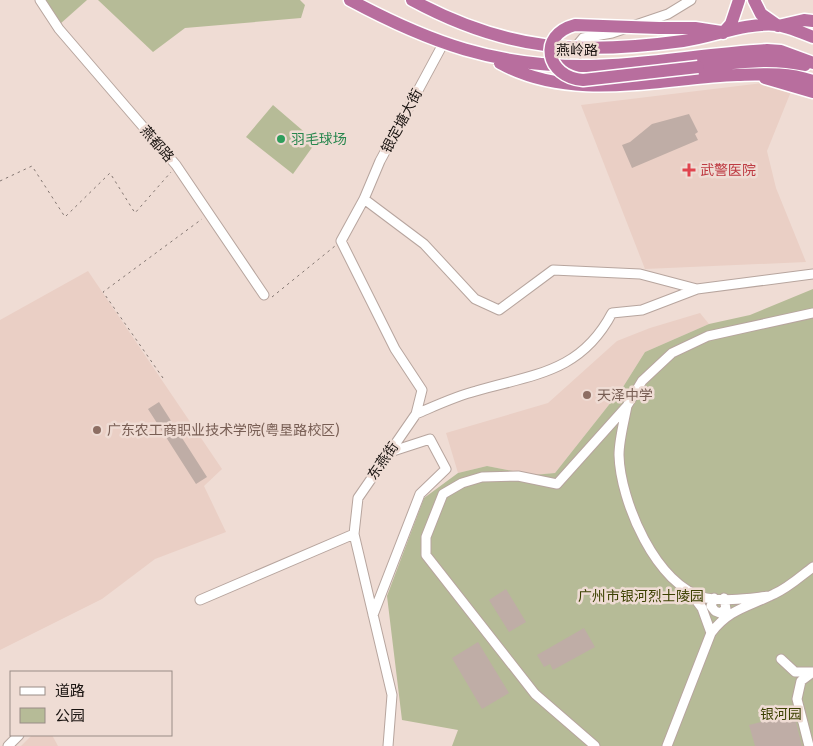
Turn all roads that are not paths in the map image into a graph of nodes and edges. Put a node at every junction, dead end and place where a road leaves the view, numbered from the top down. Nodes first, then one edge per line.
1 (40, 0) edge
2 (350, 0) edge
3 (412, 0) edge
4 (691, 0) edge
5 (739, 0) edge
6 (754, 0) edge
7 (813, 21) edge
8 (778, 26) junction
9 (723, 33) junction
10 (813, 37) edge
11 (443, 44) junction
12 (574, 48) junction
13 (489, 57) junction
14 (813, 63) edge
15 (813, 67) edge
16 (740, 75) junction
17 (813, 81) edge
18 (813, 92) edge
19 (364, 199) junction
20 (813, 274) edge
21 (697, 289) junction
22 (266, 298) road end
23 (813, 313) edge
24 (626, 406) junction
25 (416, 414) junction
26 (390, 452) junction
27 (354, 534) junction
28 (813, 567) edge
29 (686, 588) junction
30 (770, 596) junction
31 (719, 598) junction
32 (200, 600) dead end
33 (724, 613) junction
34 (372, 616) junction
35 (711, 633) junction
36 (781, 658) dead end
37 (813, 672) edge
38 (18, 736) edge
39 (8, 746) edge
40 (388, 746) edge
41 (595, 746) edge
42 (667, 746) edge
43 (809, 746) edge

1 - 22 street, 燕都路
2 - 11 highway, 燕岭路
3 - 12 highway, 燕岭路
4 - 12 street
5 - 9 highway
6 - 8 highway
7 - 8 highway
8 - 9 highway, 燕岭路
8 - 10 highway, 燕岭路
9 - 12 highway, 燕岭路
9 - 15 highway, bridge
11 - 13 highway, 燕岭路
11 - 19 street, 银定塘大街
13 - 14 highway, 燕岭路
13 - 16 highway
16 - 17 highway
16 - 18 highway
19 - 21 street
19 - 25 street, 东燕街
20 - 21 street
21 - 25 street
23 - 24 street
24 - 29 street
24 - 41 street
25 - 26 street, 东燕街
26 - 27 street, 东燕街
26 - 34 street
27 - 32 street
27 - 34 street, 东燕街
28 - 30 street
29 - 31 street
29 - 35 street
30 - 31 street
30 - 33 street
31 - 33 street
31 - 33 street
33 - 35 street
34 - 40 street, 东燕街
35 - 42 street
36 - 37 street
37 - 43 street
38 - 39 street

